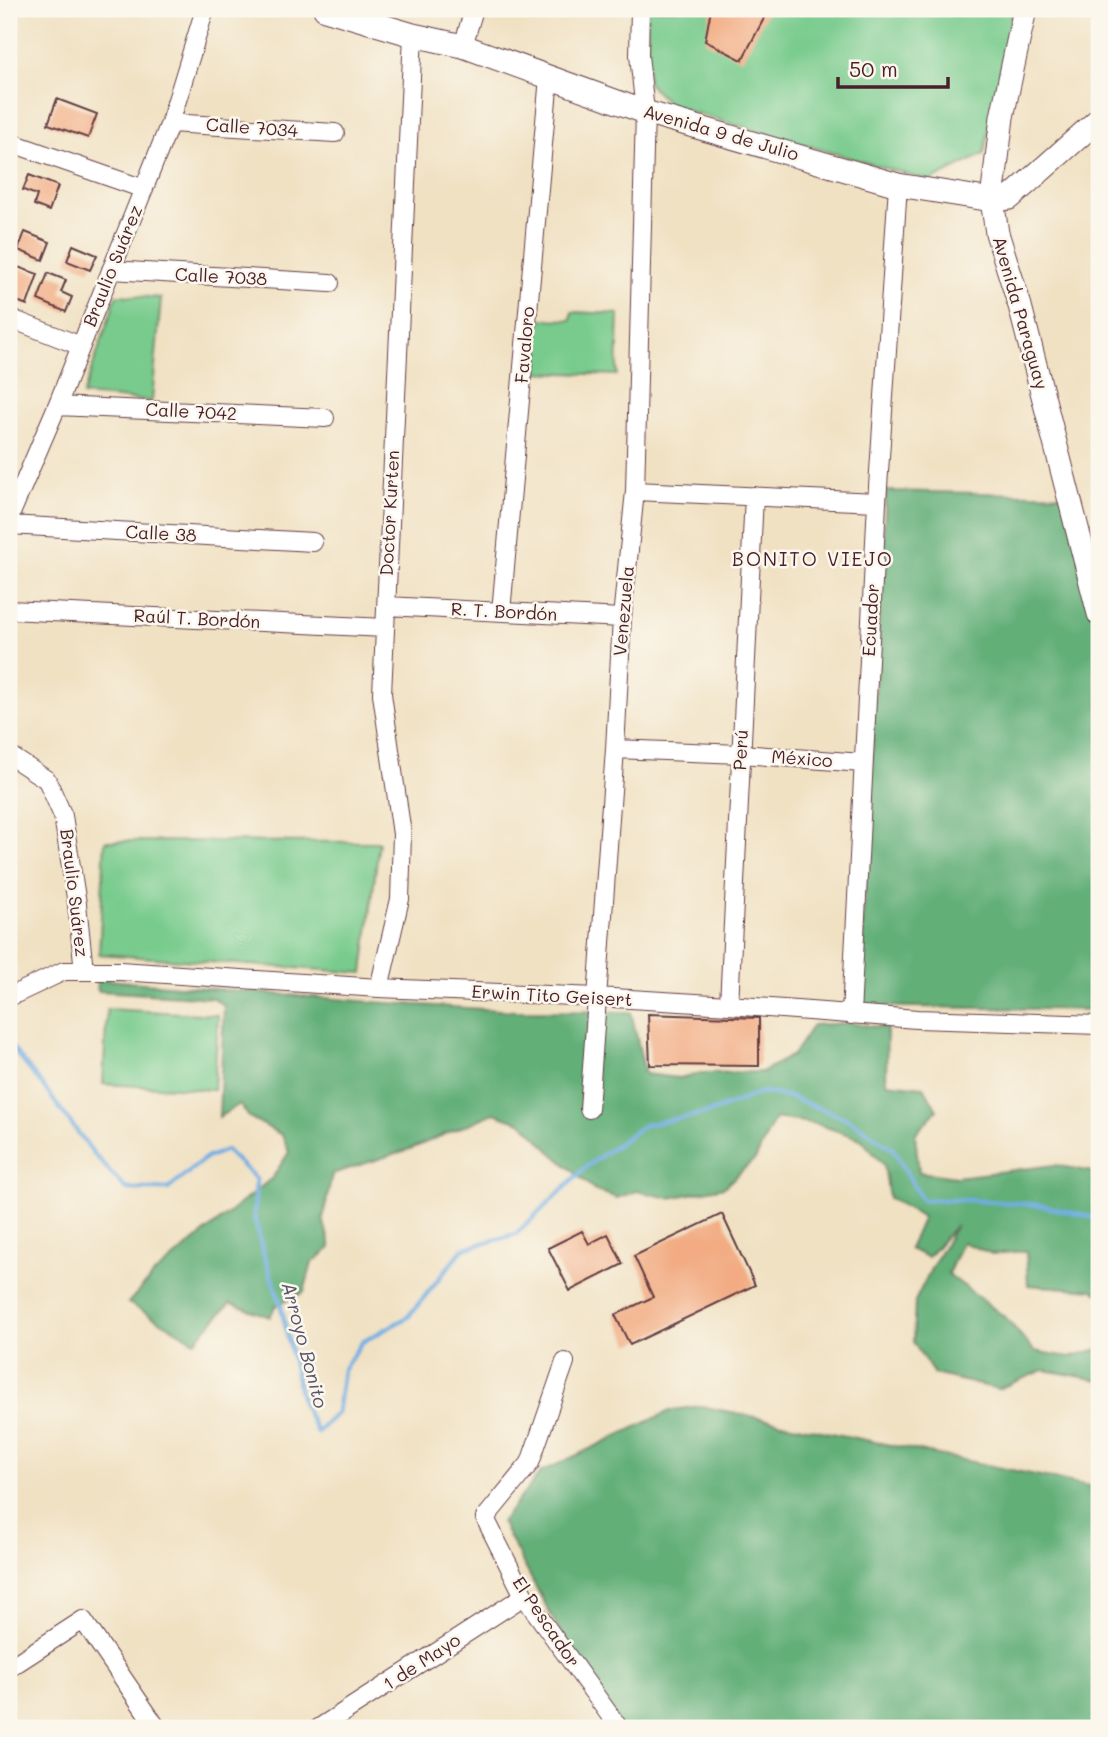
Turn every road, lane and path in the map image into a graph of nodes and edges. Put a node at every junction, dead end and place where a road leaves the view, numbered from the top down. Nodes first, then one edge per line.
1 (205, 9) edge
2 (325, 9) edge
3 (474, 9) edge
4 (640, 9) edge
5 (1025, 9) edge
6 (413, 35) junction
7 (463, 46) junction
8 (549, 77) junction
9 (645, 112) junction
10 (1099, 119) edge
11 (170, 123) junction
12 (335, 133) dead end
13 (9, 142) edge
14 (898, 185) junction
15 (144, 189) junction
16 (992, 200) junction
17 (111, 270) junction
18 (330, 283) dead end
19 (9, 318) edge
20 (81, 346) junction
21 (57, 406) junction
22 (325, 418) dead end
23 (635, 491) junction
24 (754, 496) junction
25 (877, 502) junction
26 (9, 518) edge
27 (9, 525) edge
28 (313, 542) dead end
29 (386, 606) junction
30 (9, 610) edge
31 (501, 612) junction
32 (1099, 614) edge
33 (622, 618) junction
34 (385, 628) junction
35 (615, 749) junction
36 (741, 754) junction
37 (9, 755) edge
38 (863, 763) junction
39 (84, 971) junction
40 (379, 988) junction
41 (10, 997) edge
42 (597, 997) junction
43 (729, 1005) junction
44 (851, 1015) junction
45 (1099, 1025) edge
46 (589, 1109) dead end
47 (565, 1362) dead end
48 (524, 1596) junction
49 (9, 1668) edge
50 (158, 1728) edge
51 (319, 1728) edge
52 (619, 1728) edge

1 - 11 street, Braulio Suárez
2 - 6 main road, Avenida 9 de Julio
3 - 7 street
4 - 9 street, Venezuela
5 - 16 main road, Avenida Paraguay
6 - 7 main road, Avenida 9 de Julio
6 - 29 street, Doctor Kurten
7 - 8 main road, Avenida 9 de Julio
8 - 9 main road, Avenida 9 de Julio
8 - 31 street, Favaloro
9 - 14 main road, Avenida 9 de Julio
9 - 23 street, Venezuela
10 - 16 main road
11 - 12 street, Calle 7034
11 - 15 street, Braulio Suárez
13 - 15 street
14 - 16 main road, Avenida 9 de Julio
14 - 25 street, Ecuador
15 - 17 street, Braulio Suárez
16 - 32 main road, Avenida Paraguay
17 - 18 street, Calle 7038
17 - 20 street, Braulio Suárez
19 - 20 street
20 - 21 street, Braulio Suárez
21 - 22 street, Calle 7042
21 - 26 street, Braulio Suárez
23 - 24 street
23 - 33 street, Venezuela
24 - 25 street
24 - 36 street, Perú
25 - 38 street, Ecuador
27 - 28 street, Calle 38
29 - 31 street, R. T. Bordón
29 - 34 street, Doctor Kurten
30 - 34 street, Raúl T. Bordón
31 - 33 street, R. T. Bordón
33 - 35 street, Venezuela
34 - 40 street, Doctor Kurten
35 - 36 street, México
35 - 42 street, Venezuela
36 - 38 street, México
36 - 43 street, Perú
37 - 39 street, Braulio Suárez
38 - 44 street, Ecuador
39 - 40 street, Erwin Tito Geisert
39 - 41 street, Erwin Tito Geisert
40 - 42 street, Erwin Tito Geisert
42 - 43 street, Erwin Tito Geisert
42 - 46 street, Venezuela
43 - 44 street, Erwin Tito Geisert
44 - 45 street, Erwin Tito Geisert
47 - 48 street, El Pescador
48 - 51 street, 1 de Mayo
48 - 52 street, El Pescador
49 - 50 street

